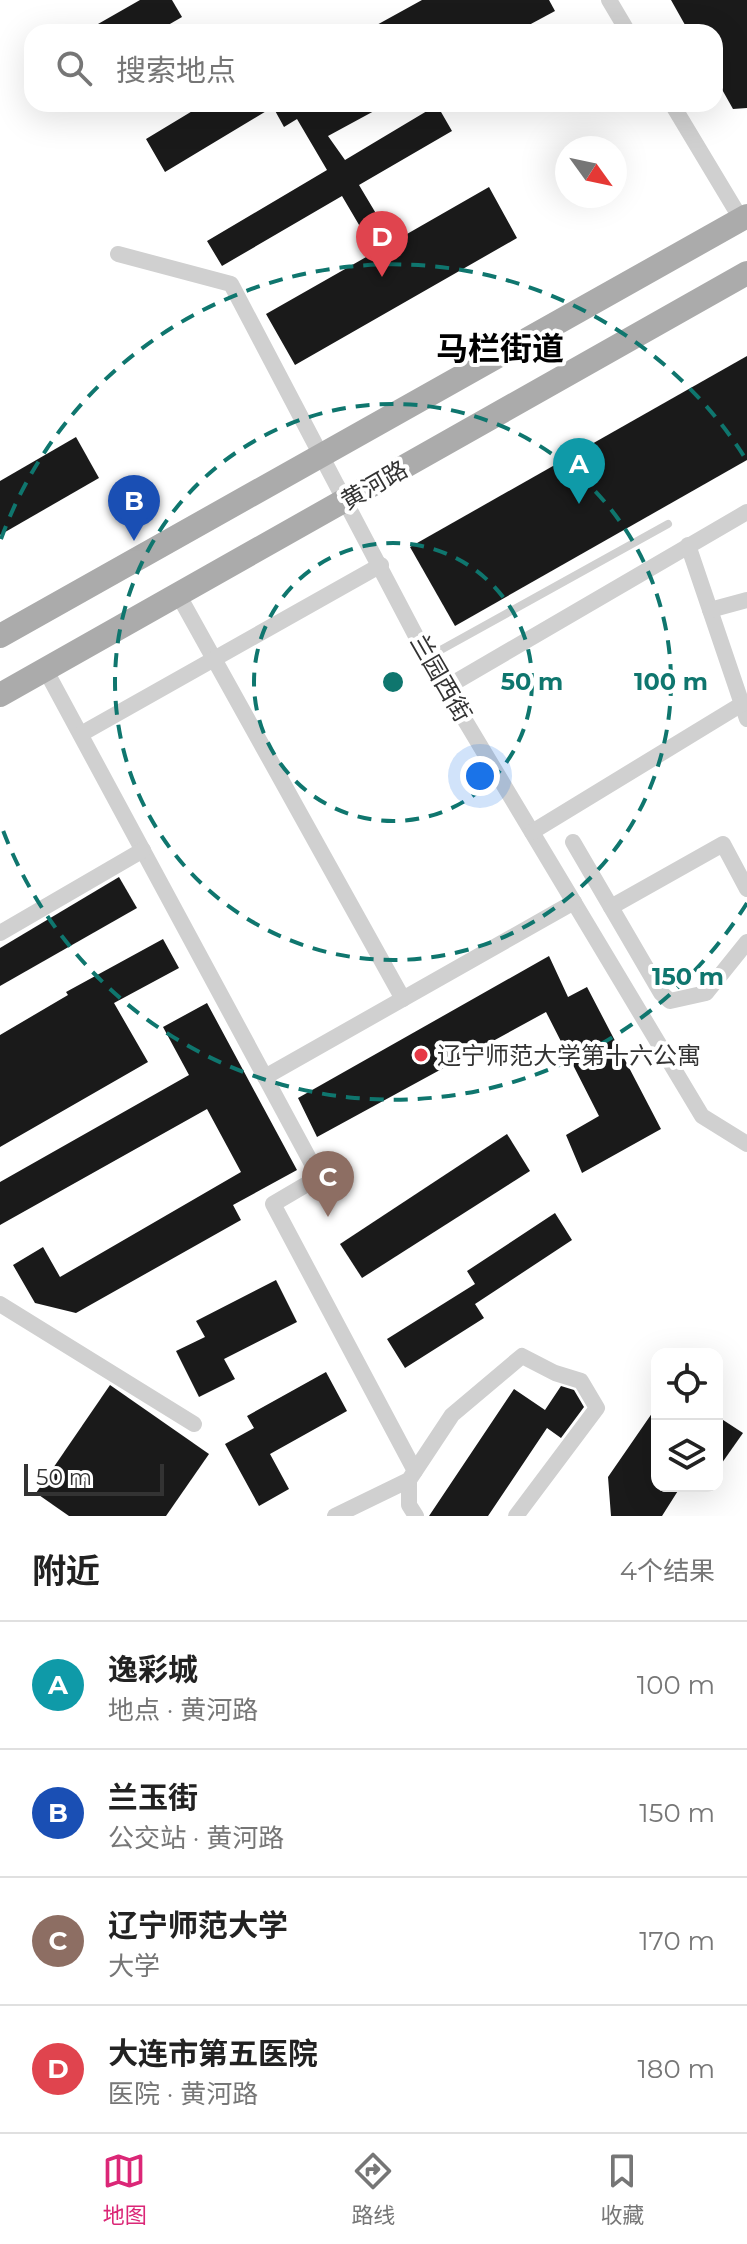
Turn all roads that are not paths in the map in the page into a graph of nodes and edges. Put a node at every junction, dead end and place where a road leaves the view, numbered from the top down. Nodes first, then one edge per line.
1 (609, 0) edge
2 (623, 24) edge
3 (677, 112) edge
4 (744, 217) edge
5 (118, 254) dead end
6 (747, 273) edge
7 (321, 455) junction
8 (345, 502) junction
9 (747, 512) edge
10 (668, 524) dead end
11 (688, 545) junction
12 (381, 565) junction
13 (179, 596) junction
14 (747, 600) edge
15 (710, 610) junction
16 (0, 636) edge
17 (427, 657) junction
18 (215, 659) junction
19 (45, 669) junction
20 (445, 688) junction
21 (0, 695) edge
22 (744, 712) edge
23 (81, 734) junction
24 (532, 832) junction
25 (573, 842) dead end
26 (143, 850) junction
27 (747, 889) edge
28 (574, 902) junction
29 (611, 907) junction
30 (0, 933) edge
31 (747, 942) edge
32 (403, 999) junction
33 (265, 1077) junction
34 (747, 1144) edge
35 (0, 1304) edge
36 (194, 1424) dead end
37 (412, 1475) junction
38 (335, 1516) edge
39 (416, 1516) edge
40 (516, 1516) edge

1 - 2 street
3 - 4 street
4 - 7 main road
5 - 7 street, 兰园西街
6 - 8 main road, 黄河路
7 - 8 street, 兰园西街
7 - 16 main road
8 - 12 street, 兰园西街
8 - 13 main road, 黄河路
9 - 11 street
10 - 17 lane
11 - 15 street
11 - 20 street
12 - 17 street, 兰园西街
12 - 18 street
13 - 18 street
13 - 19 main road, 黄河路
14 - 15 street
15 - 22 street
17 - 20 street, 兰园西街
18 - 23 street
18 - 32 street
19 - 21 main road, 黄河路
19 - 23 street
20 - 24 street, 兰园西街
22 - 24 street
23 - 26 street
24 - 28 street, 兰园西街
25 - 29 street
26 - 30 street
26 - 33 street
27 - 29 street
28 - 32 street
28 - 34 street, 兰园西街
29 - 31 street
32 - 33 street
33 - 37 street
35 - 36 street
37 - 38 street
37 - 39 street
37 - 40 street

